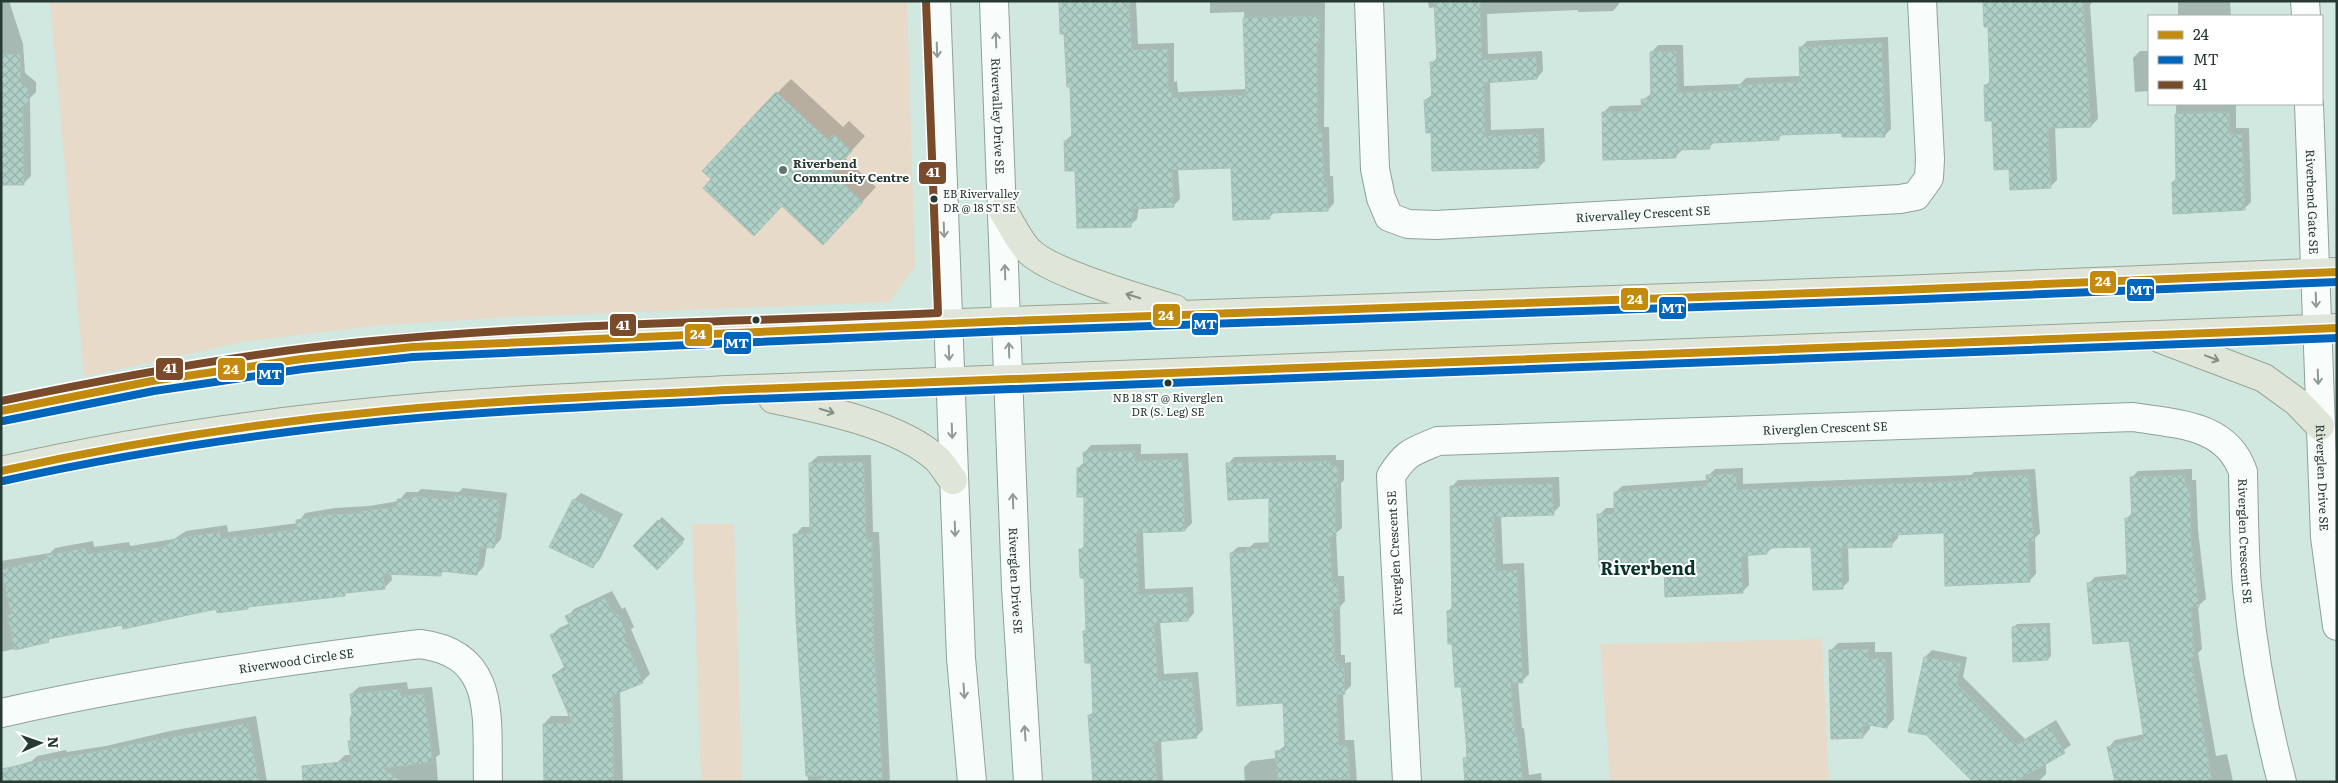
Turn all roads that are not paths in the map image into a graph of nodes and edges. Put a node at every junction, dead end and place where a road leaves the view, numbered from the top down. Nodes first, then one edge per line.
1 (936, 1) edge
2 (994, 1) edge
3 (1369, 1) edge
4 (1922, 1) edge
5 (2305, 1) edge
6 (2306, 15) edge
7 (2309, 105) edge
8 (1003, 211) junction
9 (2326, 272) edge
10 (1196, 316) junction
11 (1008, 321) junction
12 (948, 323) junction
13 (2327, 328) edge
14 (2150, 335) junction
15 (1010, 379) junction
16 (950, 382) junction
17 (728, 390) junction
18 (1, 412) edge
19 (2320, 426) junction
20 (1, 472) edge
21 (953, 480) junction
22 (2337, 626) edge
23 (1, 713) edge
24 (488, 782) edge
25 (972, 782) edge
26 (1028, 782) edge
27 (1407, 782) edge
28 (2282, 782) edge

1 -> 12 street
8 -> 2 street, Rivervalley Drive SE
3 - 4 street, Rivervalley Crescent SE
5 - 6 street
7 - 9 street, Riverbend Gate SE
10 -> 8 main road
11 -> 8 street, Rivervalley Drive SE
9 - 10 main road
9 -> 13 street, Riverbend Gate SE
10 - 11 main road
11 - 12 main road
15 -> 11 street, Rivervalley Drive SE
12 -> 16 street
12 - 18 main road
13 - 14 main road
13 -> 19 street, Riverglen Drive SE
14 - 15 main road
14 -> 19 main road
15 - 16 main road
26 -> 15 street, Riverglen Drive SE
16 - 17 main road
16 -> 21 street
17 - 20 main road
17 -> 21 main road
19 - 22 street, Riverglen Drive SE
21 -> 25 street
23 - 24 street, Riverwood Circle SE
27 - 28 street, Riverglen Crescent SE

